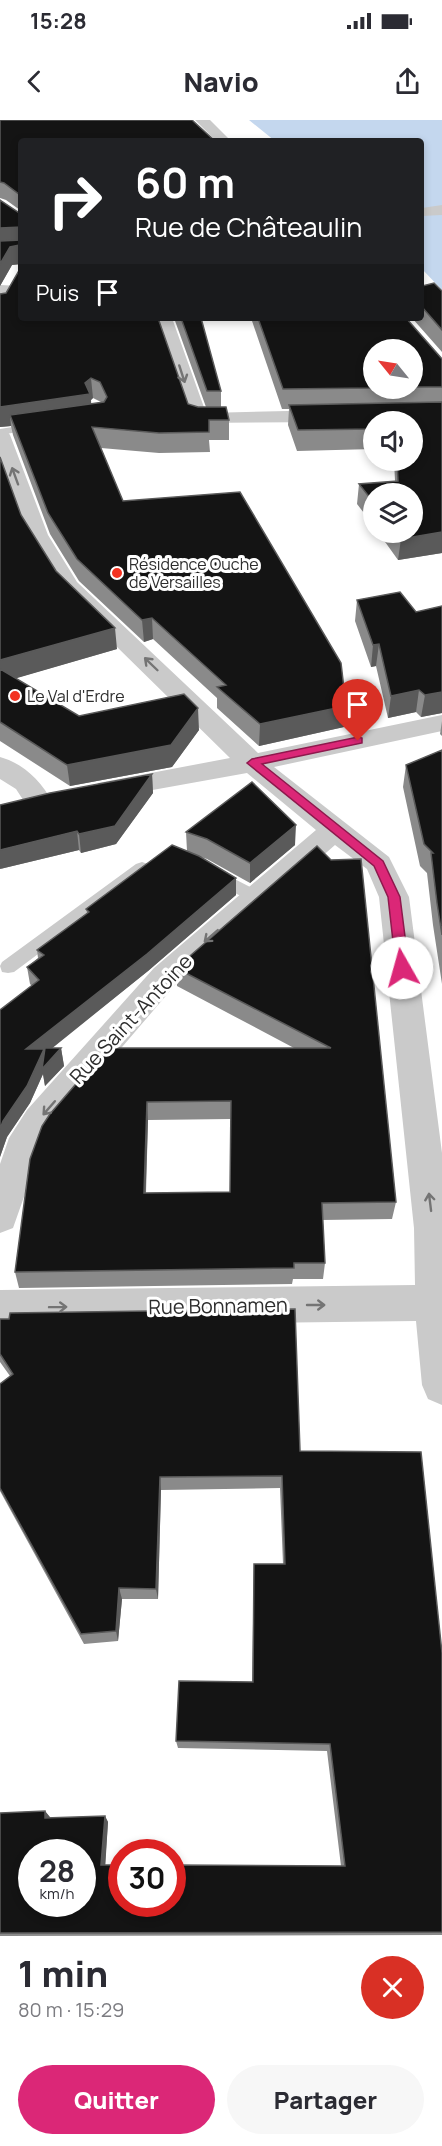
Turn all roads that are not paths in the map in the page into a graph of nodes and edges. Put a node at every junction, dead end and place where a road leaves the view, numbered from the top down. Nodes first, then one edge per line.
1 (202, 120) edge
2 (221, 138) edge
3 (442, 210) edge
4 (424, 212) edge
5 (12, 287) edge
6 (0, 307) edge
7 (164, 321) edge
8 (347, 416) edge
9 (49, 425) edge
10 (0, 434) edge
11 (442, 723) edge
12 (252, 763) junction
13 (0, 765) edge
14 (334, 830) junction
15 (156, 859) edge
16 (200, 866) edge
17 (256, 897) junction
18 (8, 967) dead end
19 (0, 1217) edge
20 (435, 1303) junction
21 (0, 1308) edge
22 (442, 1385) edge

1 - 2 street
3 - 4 street
5 - 6 street
7 -> 8 street
9 - 10 lane
12 -> 10 street
11 - 12 street
12 - 13 street
12 - 14 street
14 - 17 street, Rue Saint-Antoine
20 -> 14 street
15 - 18 lane
16 - 17 lane
17 -> 19 street, Rue Saint-Antoine
21 -> 20 street, Rue Bonnamen
20 - 22 street

